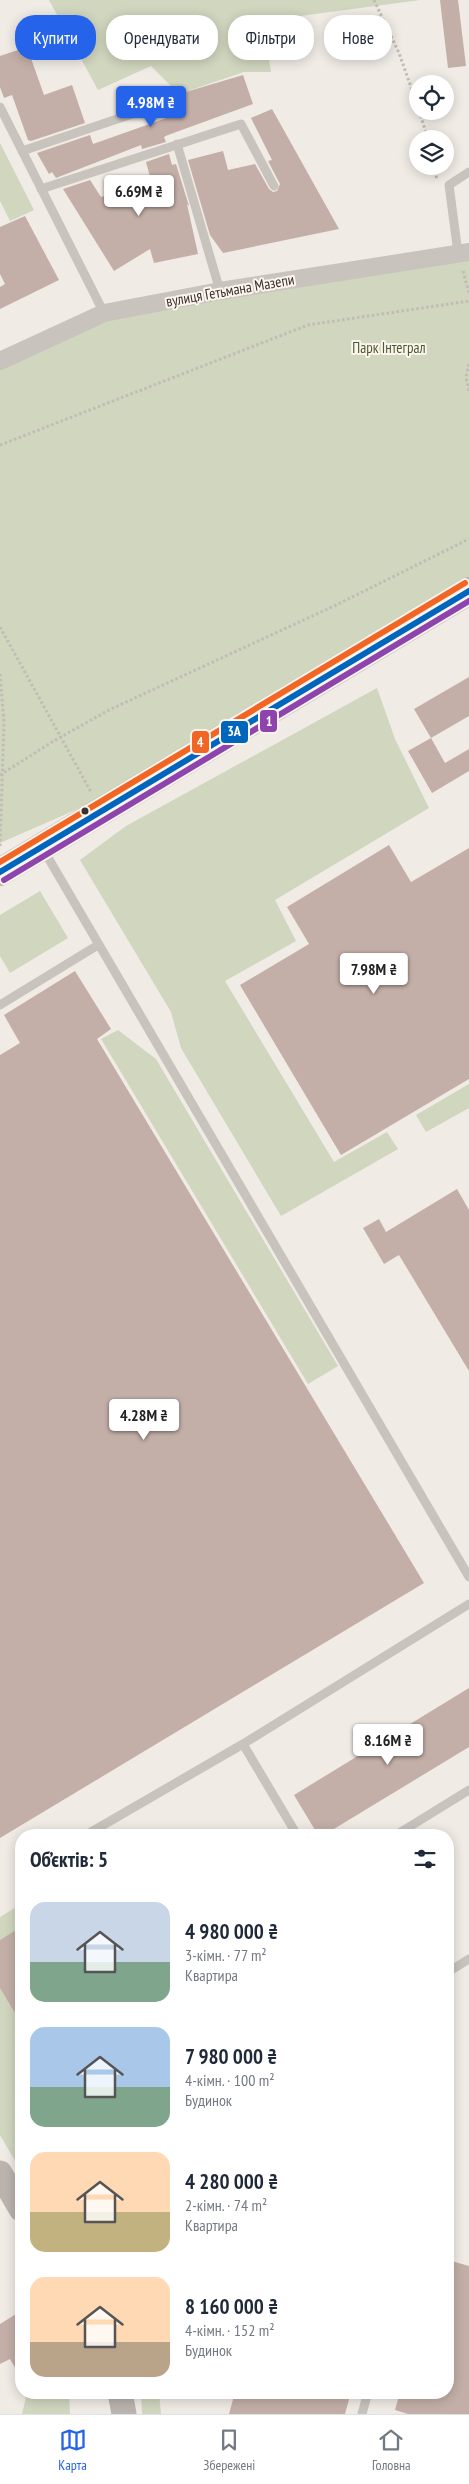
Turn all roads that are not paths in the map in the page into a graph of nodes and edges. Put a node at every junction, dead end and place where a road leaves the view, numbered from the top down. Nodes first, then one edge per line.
1 (156, 106) dead end
2 (0, 107) edge
3 (177, 144) junction
4 (22, 151) junction
5 (469, 172) edge
6 (274, 186) dead end
7 (41, 189) junction
8 (463, 253) edge
9 (220, 291) junction
10 (104, 313) junction
11 (0, 361) edge
12 (469, 591) edge
13 (41, 847) junction
14 (0, 872) edge
15 (98, 945) junction
16 (0, 1005) edge
17 (469, 1577) edge
18 (469, 1604) edge
19 (243, 1744) junction
20 (469, 1790) edge
21 (96, 1829) edge
22 (293, 1829) edge
23 (406, 1829) edge
24 (469, 1959) edge
25 (454, 1968) edge
26 (0, 2173) edge
27 (15, 2199) edge
28 (121, 2399) edge
29 (366, 2399) edge
30 (124, 2414) edge
31 (362, 2414) edge

1 - 4 lane
2 - 4 lane
3 - 6 lane
3 - 7 lane
3 - 9 lane
4 - 7 lane
5 - 8 lane
7 - 10 lane
8 - 9 street, вулиця Гетьмана Мазепи
9 - 10 street, вулиця Гетьмана Мазепи
10 - 11 street, вулиця Гетьмана Мазепи
12 - 13 main road
13 - 14 main road
13 - 15 lane
15 - 16 lane
15 - 17 lane
18 - 19 lane
19 - 21 lane
19 - 22 lane
20 - 23 lane
24 - 25 lane
26 - 27 main road
28 - 30 main road
29 - 31 lane

